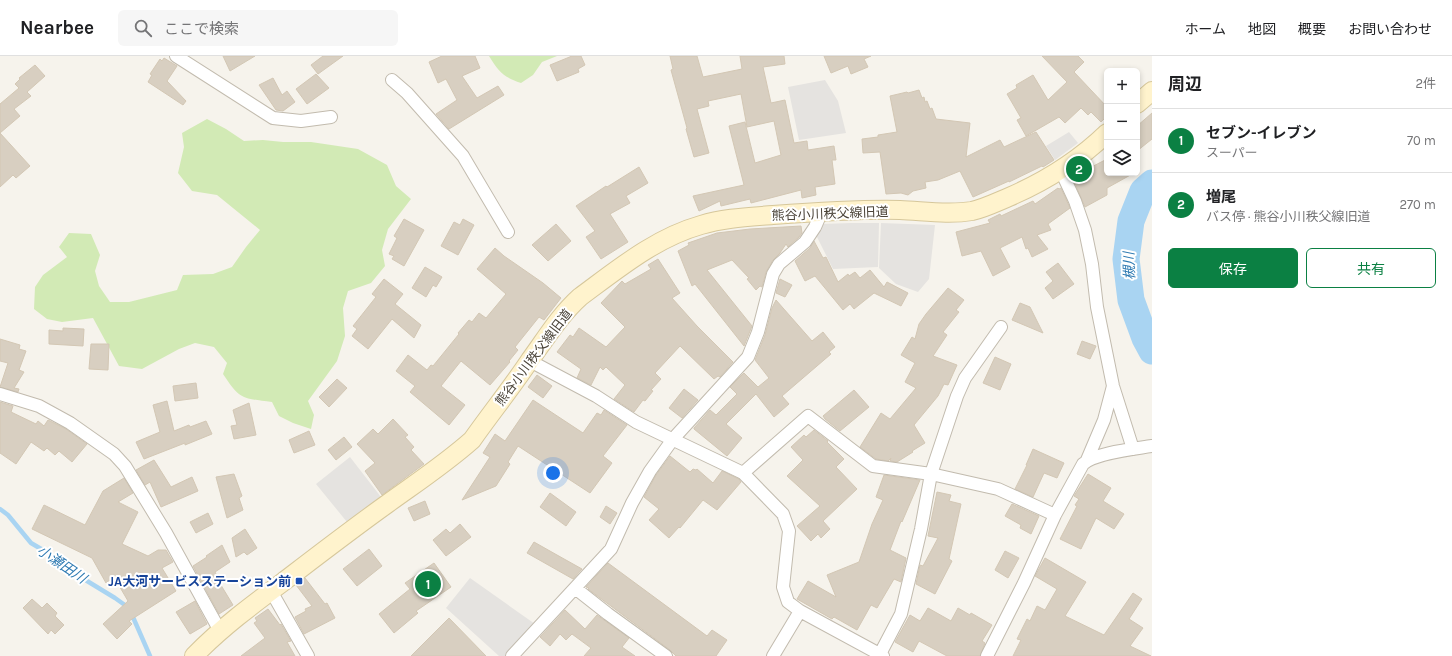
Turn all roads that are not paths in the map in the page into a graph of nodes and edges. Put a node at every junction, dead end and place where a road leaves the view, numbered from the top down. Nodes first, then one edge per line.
1 (176, 56) edge
2 (392, 80) dead end
3 (1152, 91) edge
4 (1140, 101) edge
5 (331, 117) dead end
6 (1104, 136) edge
7 (1061, 170) junction
8 (822, 211) junction
9 (508, 232) dead end
10 (1001, 327) dead end
11 (530, 361) junction
12 (1113, 386) junction
13 (0, 394) edge
14 (673, 439) junction
15 (1152, 446) edge
16 (1133, 449) junction
17 (1087, 460) junction
18 (743, 473) junction
19 (931, 474) junction
20 (1055, 515) junction
21 (575, 588) junction
22 (271, 591) junction
23 (800, 611) junction
24 (220, 631) junction
25 (881, 655) edge
26 (194, 656) edge
27 (308, 656) edge
28 (512, 656) edge
29 (666, 656) edge
30 (773, 656) edge
31 (987, 656) edge

1 - 5 street
2 - 9 street
3 - 4 street
6 - 7 street, 熊谷小川秩父線旧道
7 - 8 street, 熊谷小川秩父線旧道
7 - 12 street
8 - 11 street, 熊谷小川秩父線旧道
8 - 14 street
10 - 19 street
11 - 14 street
11 - 22 street, 熊谷小川秩父線旧道
12 - 16 street
12 - 17 street
13 - 24 street
14 - 18 street
14 - 21 street
15 - 16 street
16 - 17 street
17 - 20 street
18 - 19 street
18 - 23 street
19 - 20 street
19 - 25 street
20 - 31 street
21 - 28 street
21 - 29 street
22 - 24 street, 熊谷小川秩父線旧道
22 - 27 street
23 - 25 street
23 - 30 street
24 - 26 street, 熊谷小川秩父線旧道

